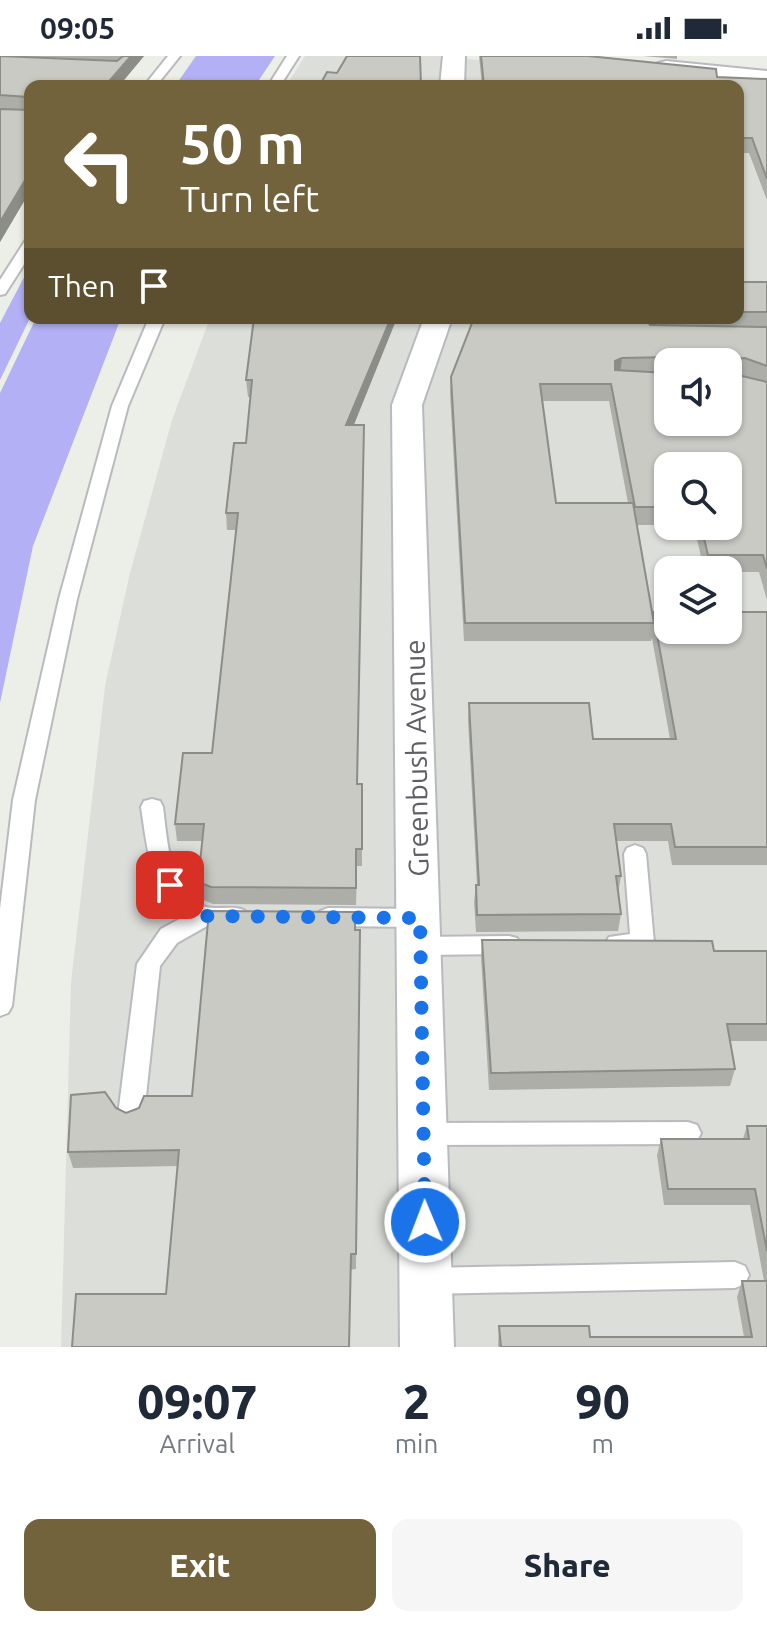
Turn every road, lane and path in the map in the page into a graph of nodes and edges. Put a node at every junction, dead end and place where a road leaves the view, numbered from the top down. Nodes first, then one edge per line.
1 (174, 56) edge
2 (293, 56) edge
3 (454, 56) edge
4 (648, 66) edge
5 (767, 78) edge
6 (155, 80) edge
7 (278, 80) edge
8 (452, 80) edge
9 (24, 253) edge
10 (0, 291) edge
11 (154, 324) edge
12 (436, 324) edge
13 (152, 807) dead end
14 (635, 854) dead end
15 (204, 916) junction
16 (251, 916) edge
17 (298, 917) edge
18 (421, 932) junction
19 (597, 944) edge
20 (537, 945) edge
21 (0, 1006) edge
22 (131, 1115) edge
23 (688, 1133) dead end
24 (424, 1134) junction
25 (735, 1275) dead end
26 (426, 1281) junction
27 (427, 1347) edge

1 - 6 lane
2 - 7 lane
3 - 8 street
4 - 5 street
9 - 10 lane
11 - 21 lane
12 - 18 street, Greenbush Avenue
13 - 15 lane
14 - 19 lane
15 - 16 lane
15 - 22 lane
17 - 18 lane
18 - 20 lane
18 - 24 street, Greenbush Avenue
23 - 24 lane
24 - 26 street, Greenbush Avenue
25 - 26 lane
26 - 27 street, Greenbush Avenue

